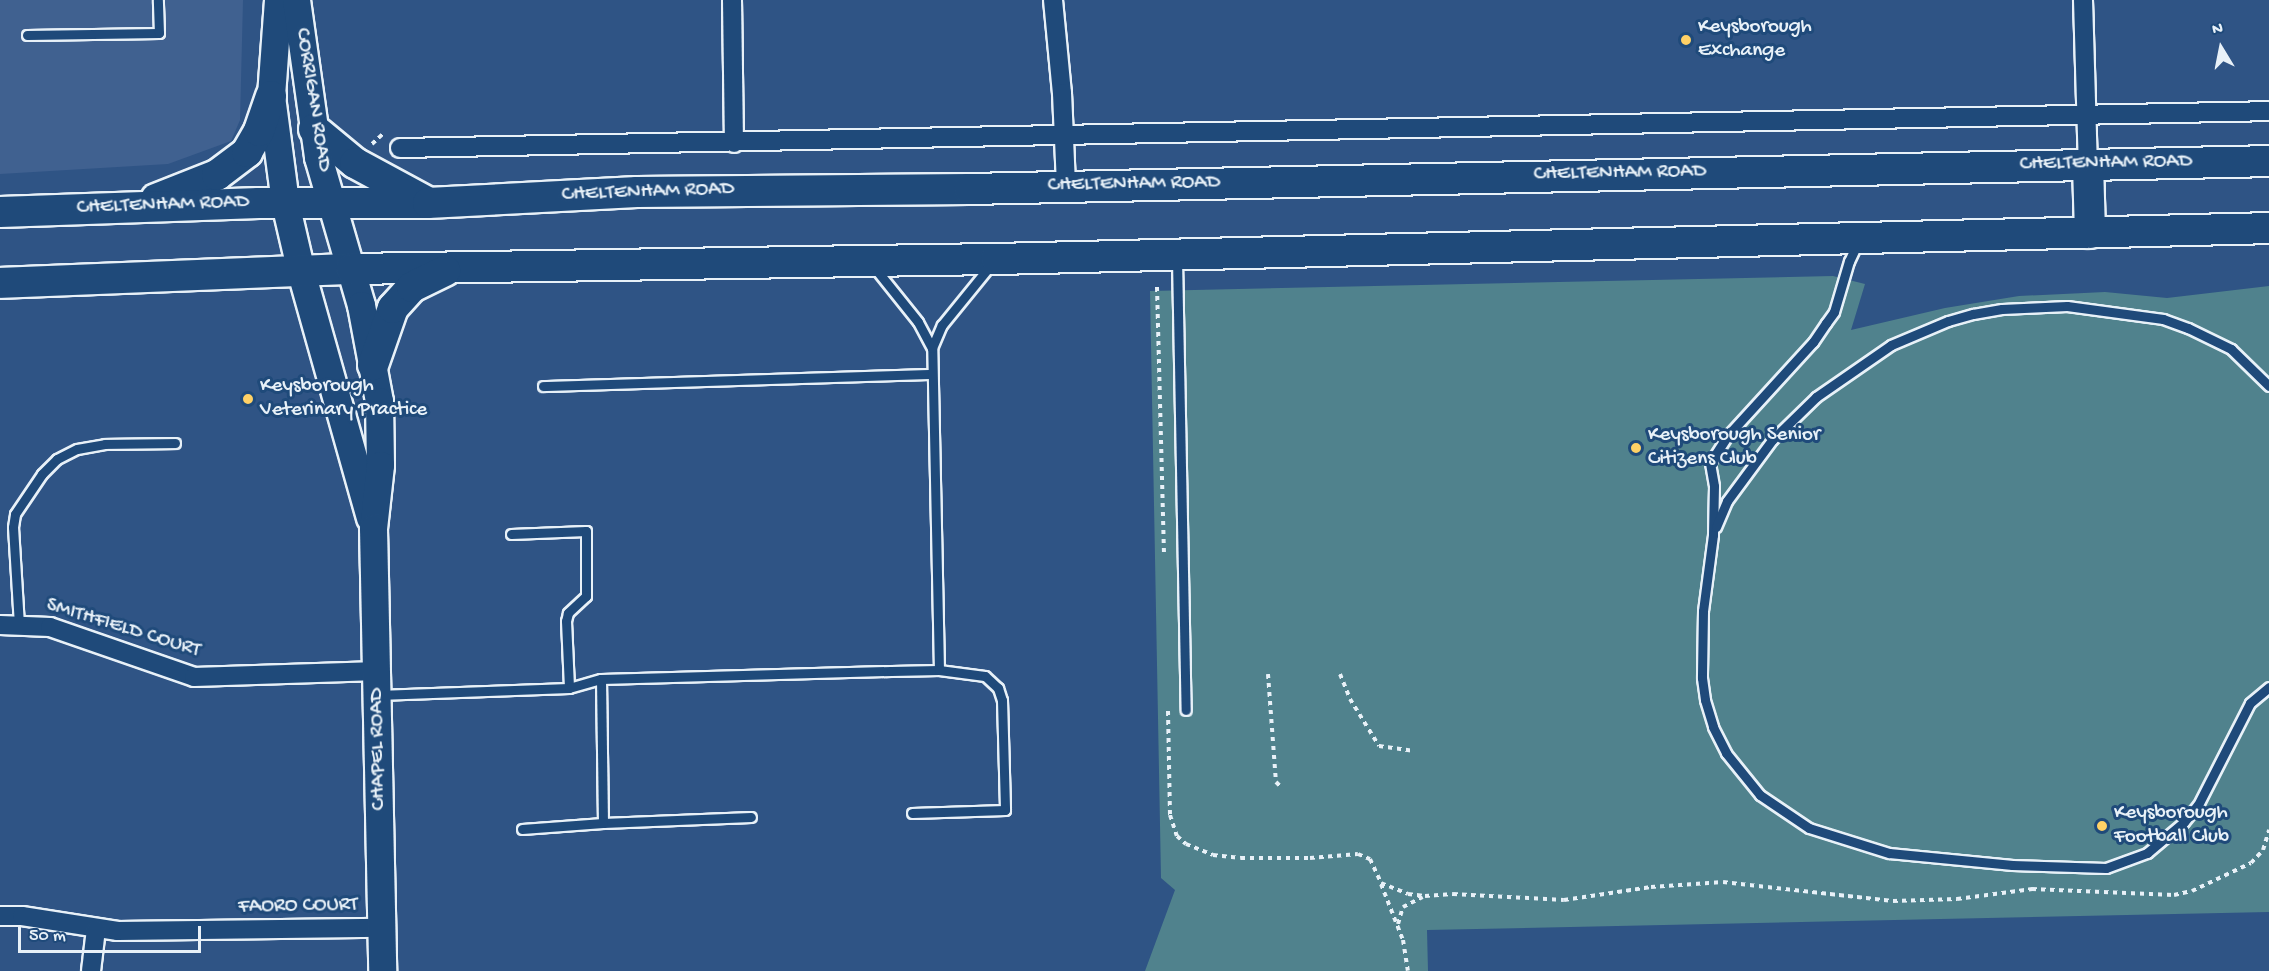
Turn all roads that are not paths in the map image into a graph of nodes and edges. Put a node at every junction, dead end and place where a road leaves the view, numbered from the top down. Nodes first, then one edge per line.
1 (158, 0) edge
2 (278, 0) edge
3 (296, 0) edge
4 (732, 0) edge
5 (1053, 0) edge
6 (2083, 0) edge
7 (27, 35) dead end
8 (271, 96) junction
9 (2269, 111) edge
10 (2085, 115) junction
11 (314, 129) junction
12 (1064, 136) junction
13 (735, 143) junction
14 (400, 148) dead end
15 (2269, 161) edge
16 (2088, 165) junction
17 (1066, 186) junction
18 (285, 203) junction
19 (428, 203) junction
20 (332, 204) junction
21 (134, 207) junction
22 (0, 212) edge
23 (2269, 228) edge
24 (2090, 233) junction
25 (1860, 238) junction
26 (1177, 253) junction
27 (996, 259) junction
28 (870, 261) junction
29 (450, 268) junction
30 (351, 269) junction
31 (301, 272) junction
32 (0, 282) edge
33 (932, 348) junction
34 (373, 365) junction
35 (932, 374) junction
36 (543, 386) dead end
37 (2269, 386) edge
38 (175, 443) dead end
39 (373, 528) junction
40 (511, 534) dead end
41 (1713, 535) junction
42 (0, 625) edge
43 (18, 625) junction
44 (939, 670) junction
45 (601, 680) junction
46 (378, 683) junction
47 (2269, 687) edge
48 (569, 688) junction
49 (1186, 710) dead end
50 (912, 813) dead end
51 (751, 817) dead end
52 (603, 823) junction
53 (522, 829) dead end
54 (0, 916) edge
55 (382, 928) junction
56 (96, 929) junction
57 (92, 971) edge
58 (382, 971) edge

1 - 7 lane
2 - 8 main road, CORRIGAN ROAD
3 - 11 main road, CORRIGAN ROAD
4 - 13 street
5 - 12 street
6 - 10 street
8 - 18 main road, CORRIGAN ROAD
8 - 21 main road
9 - 10 street
10 - 12 street
10 - 16 street
11 - 19 main road
11 - 20 main road, CORRIGAN ROAD
12 - 13 street
12 - 17 street
13 - 14 street
15 - 16 main road, CHELTENHAM ROAD
16 - 17 main road, CHELTENHAM ROAD
16 - 24 main road
17 - 19 main road, CHELTENHAM ROAD
18 - 20 main road, CHELTENHAM ROAD
18 - 21 main road, CHELTENHAM ROAD
18 - 31 main road, CHAPEL ROAD
19 - 20 main road, CHELTENHAM ROAD
20 - 30 main road, CORRIGAN ROAD
21 - 22 main road, CHELTENHAM ROAD
23 - 24 main road
24 - 25 main road
25 - 26 main road
25 - 41 lane
26 - 27 main road
26 - 49 lane
27 - 28 main road
27 - 33 lane
28 - 29 main road
28 - 33 lane
29 - 30 main road
29 - 34 main road
30 - 31 main road
30 - 34 main road, CHAPEL ROAD
31 - 32 main road
31 - 39 main road, CHAPEL ROAD
33 - 35 lane
34 - 39 main road, CHAPEL ROAD
35 - 36 lane
35 - 44 lane
37 - 41 lane
38 - 43 lane
39 - 46 main road, CHAPEL ROAD
40 - 48 lane
41 - 47 lane
42 - 43 street, SMITHFIELD COURT
43 - 46 street, SMITHFIELD COURT
44 - 45 lane
44 - 50 lane
45 - 48 lane
45 - 52 lane
46 - 48 lane
46 - 55 main road, CHAPEL ROAD
51 - 52 lane
52 - 53 lane
54 - 56 street, FAORO COURT
55 - 56 street, FAORO COURT
55 - 58 main road, CHAPEL ROAD
56 - 57 street

